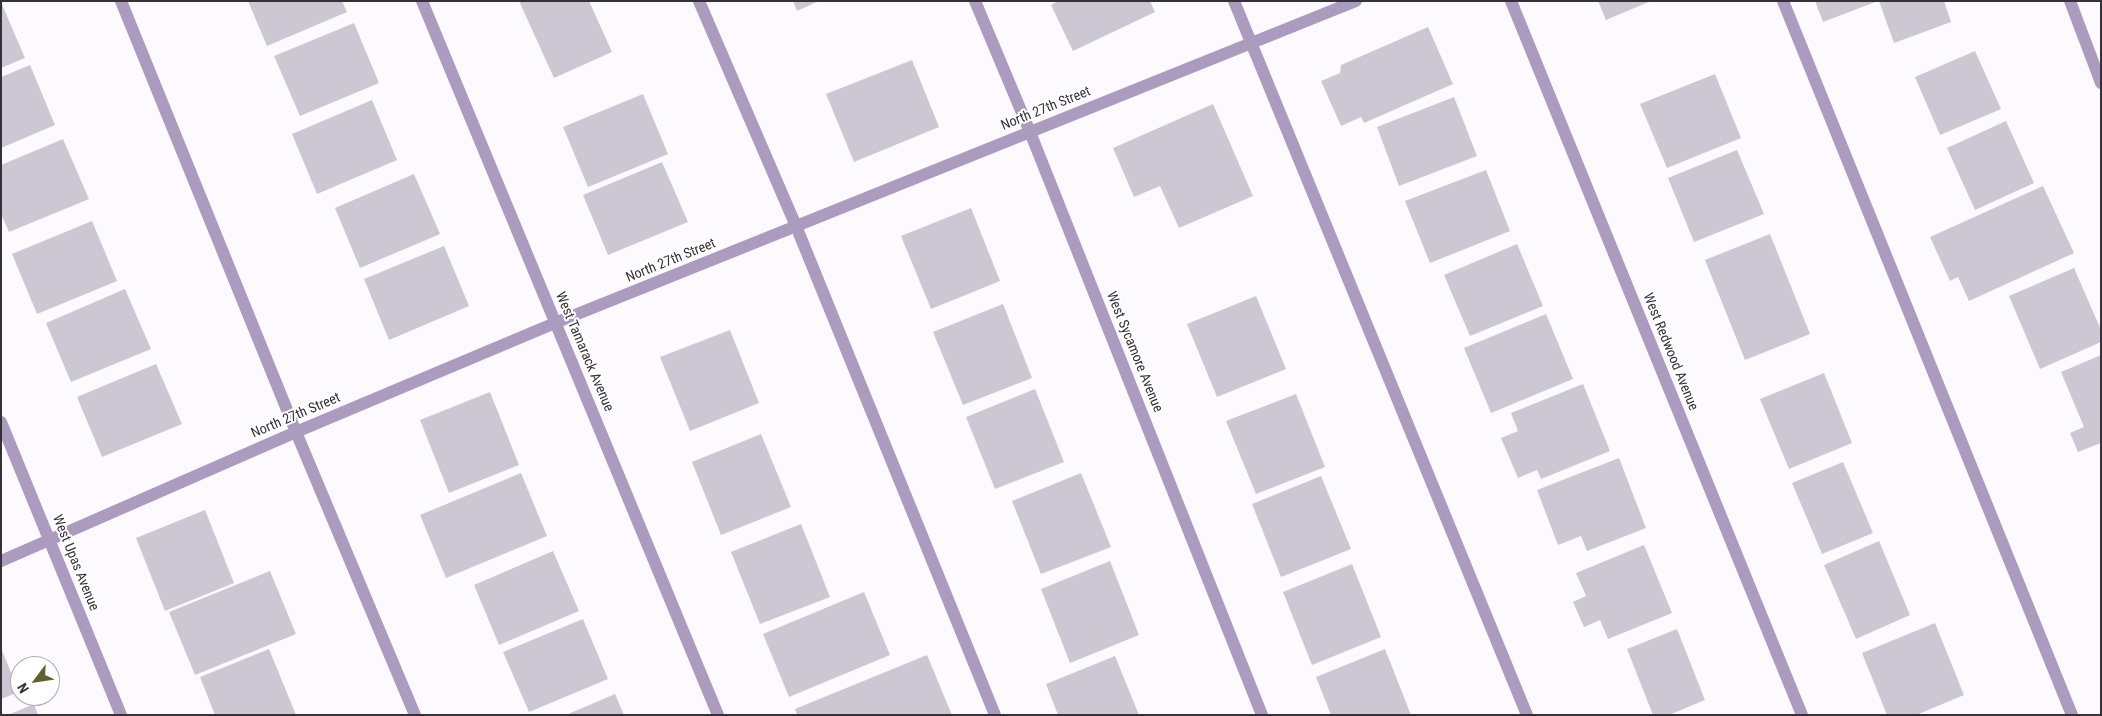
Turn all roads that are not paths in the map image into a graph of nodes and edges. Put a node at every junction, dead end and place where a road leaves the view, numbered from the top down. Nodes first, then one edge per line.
1 (121, 1) edge
2 (422, 1) edge
3 (699, 1) edge
4 (975, 1) edge
5 (1234, 1) edge
6 (1356, 1) edge
7 (1511, 1) edge
8 (1783, 1) edge
9 (2070, 1) edge
10 (1252, 43) junction
11 (2101, 83) edge
12 (1030, 132) junction
13 (796, 226) junction
14 (555, 324) junction
15 (1, 422) edge
16 (296, 432) junction
17 (48, 538) junction
18 (1, 561) edge
19 (121, 715) edge
20 (414, 715) edge
21 (718, 715) edge
22 (996, 715) edge
23 (1262, 715) edge
24 (1527, 715) edge
25 (1802, 715) edge
26 (2072, 715) edge

1 - 16 street
2 - 14 street, West Tamarack Avenue
3 - 13 street
4 - 12 street, West Sycamore Avenue
5 - 10 street
6 - 10 street, North 27th Street
7 - 25 street, West Redwood Avenue
8 - 26 street
9 - 11 street
10 - 12 street, North 27th Street
10 - 24 street
12 - 13 street, North 27th Street
12 - 23 street, West Sycamore Avenue
13 - 14 street, North 27th Street
13 - 22 street
14 - 16 street, North 27th Street
14 - 21 street, West Tamarack Avenue
15 - 17 street, West Upas Avenue
16 - 17 street, North 27th Street
16 - 20 street
17 - 18 street, North 27th Street
17 - 19 street, West Upas Avenue

